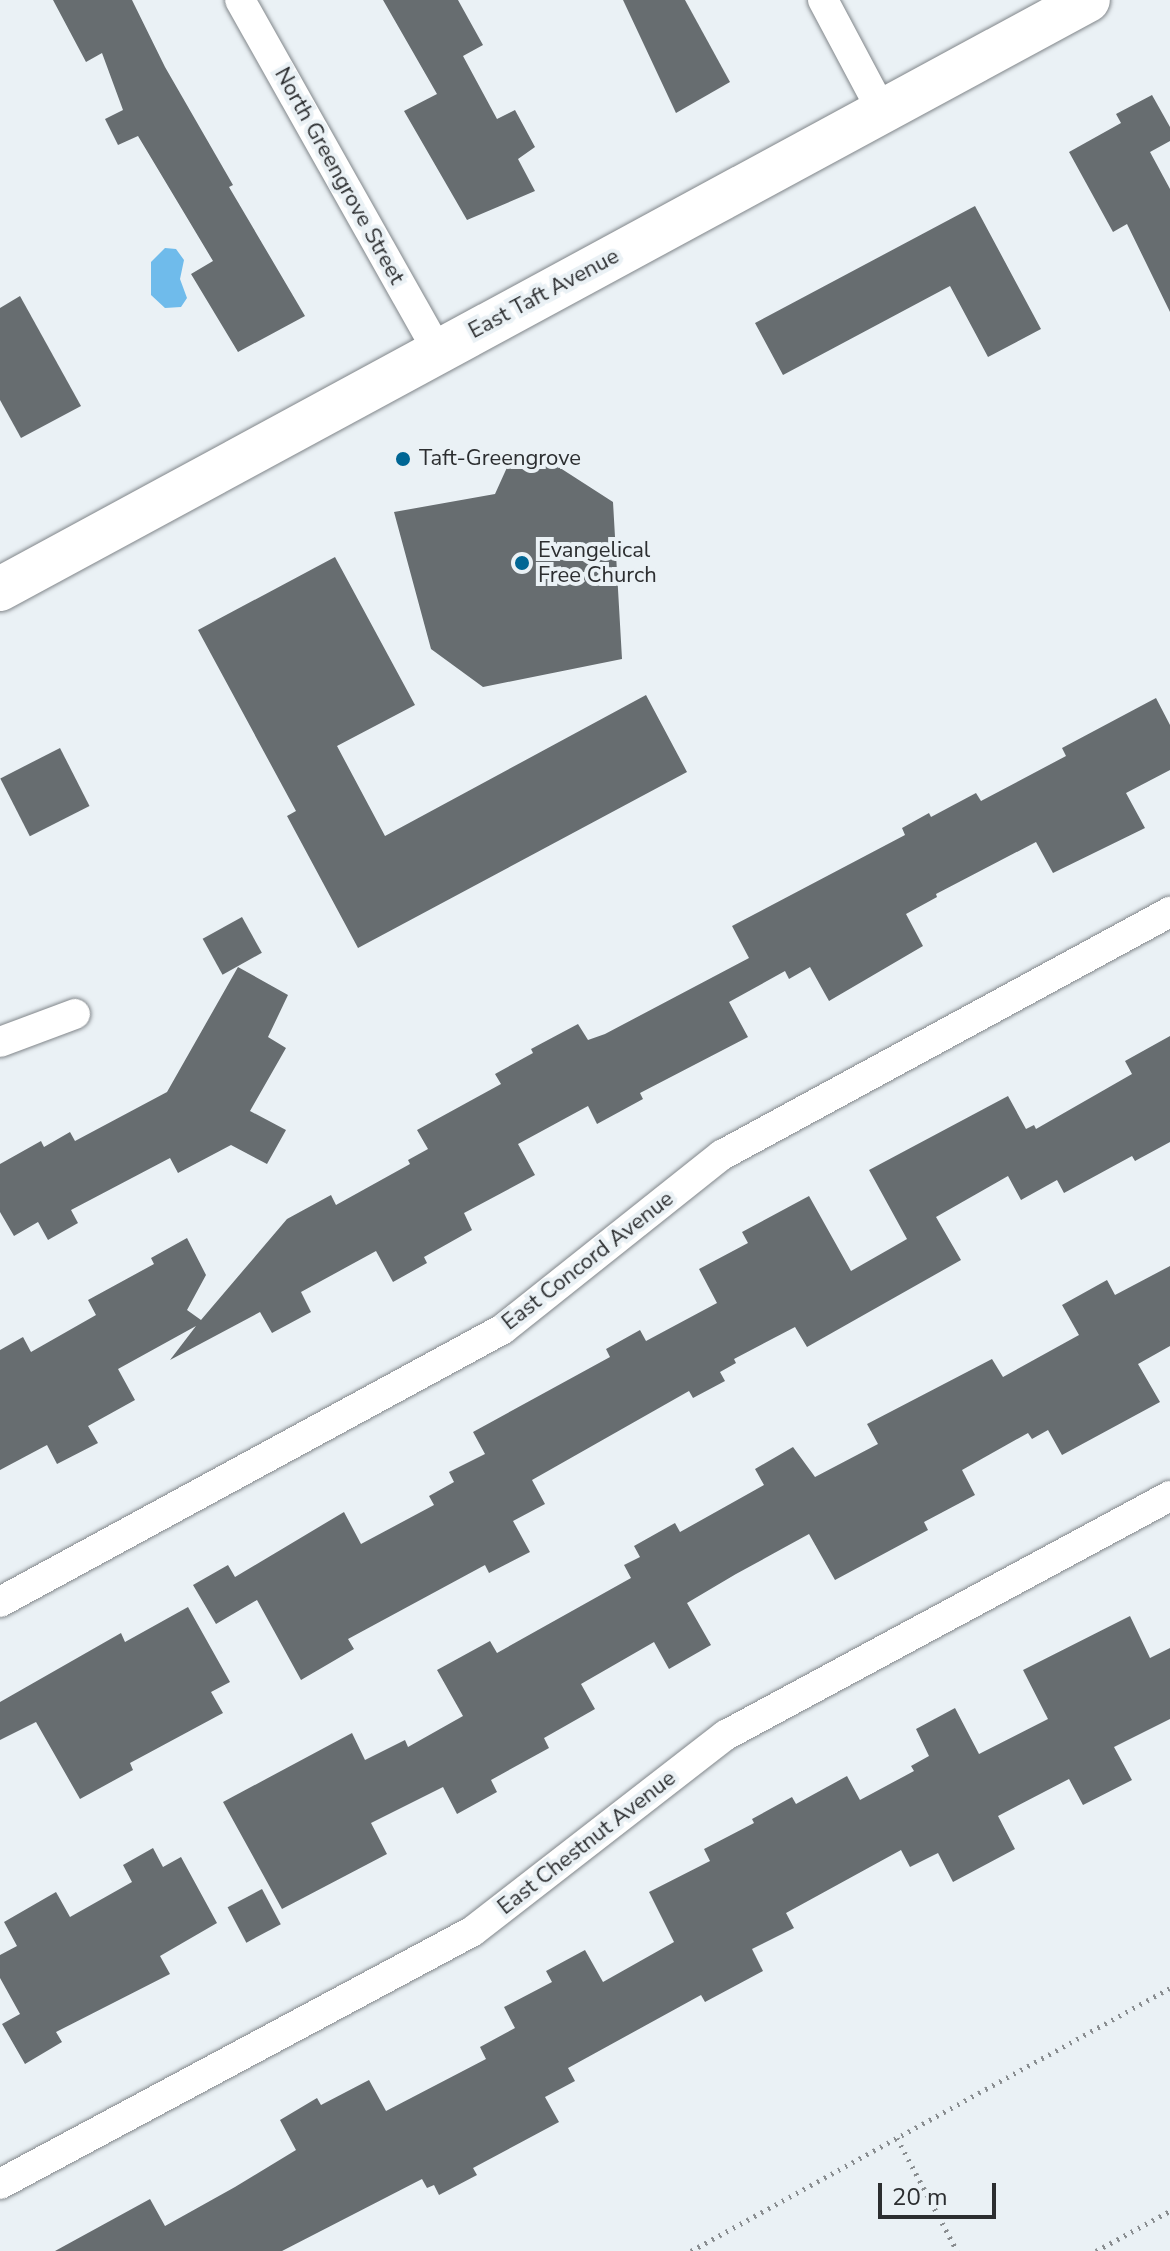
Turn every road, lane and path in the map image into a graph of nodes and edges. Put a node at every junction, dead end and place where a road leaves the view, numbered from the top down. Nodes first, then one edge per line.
1 (240, 0) edge
2 (823, 0) edge
3 (1088, 0) edge
4 (882, 111) junction
5 (438, 351) junction
6 (0, 589) edge
7 (1170, 912) edge
8 (75, 1014) dead end
9 (0, 1042) edge
10 (1170, 1496) edge
11 (0, 1602) edge
12 (1170, 1988) edge
13 (897, 2138) junction
14 (0, 2184) edge
15 (1170, 2211) edge
16 (691, 2251) edge
17 (957, 2251) edge
18 (1096, 2251) edge

1 - 5 street, North Greengrove Street
2 - 4 street
3 - 4 main road, East Taft Avenue
4 - 5 main road, East Taft Avenue
5 - 6 main road, East Taft Avenue
7 - 11 street, East Concord Avenue
8 - 9 street
10 - 14 street, East Chestnut Avenue
12 - 13 path
13 - 16 path
13 - 17 path
15 - 18 path

